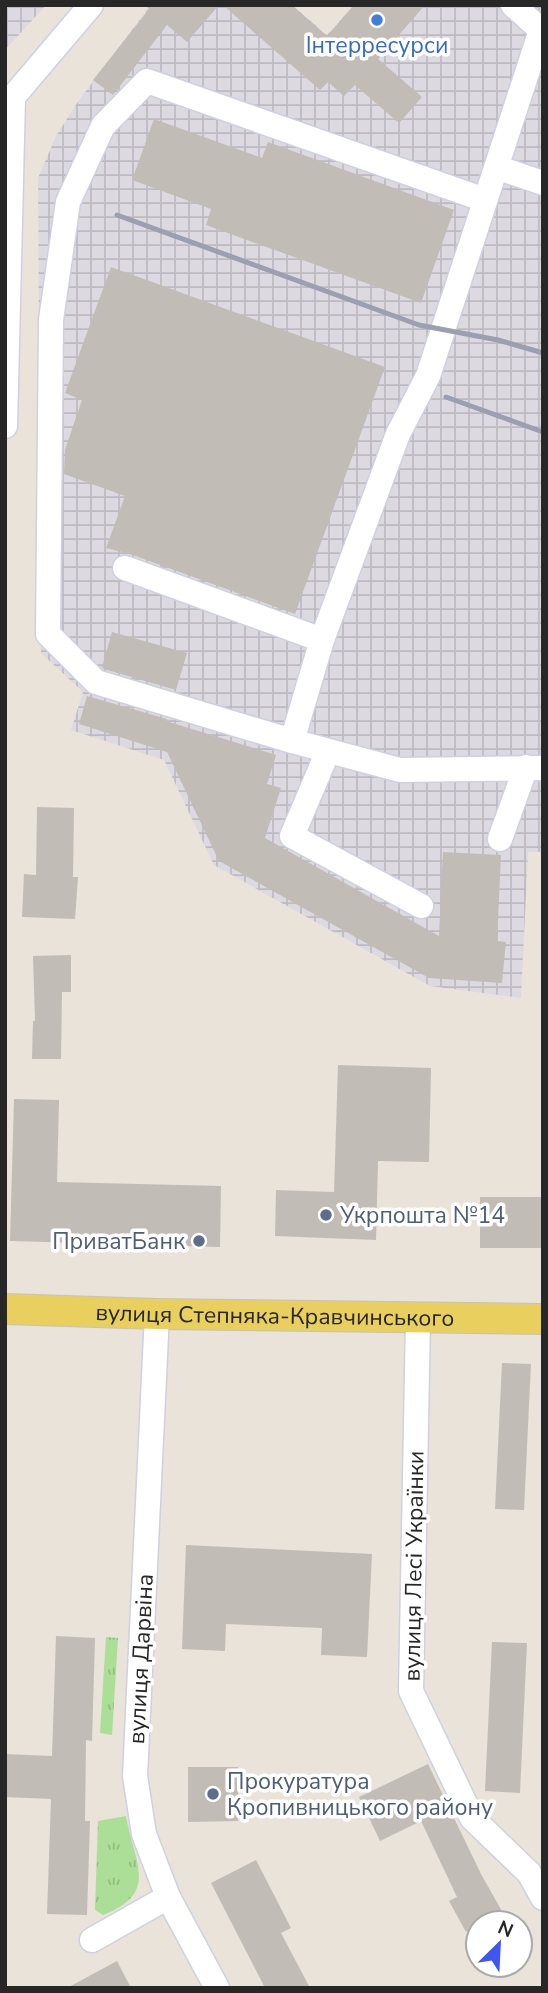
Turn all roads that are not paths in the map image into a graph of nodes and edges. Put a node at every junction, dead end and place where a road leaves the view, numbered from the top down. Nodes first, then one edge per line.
1 (91, 5) edge
2 (513, 5) edge
3 (542, 31) edge
4 (9, 97) edge
5 (496, 167) junction
6 (543, 183) edge
7 (485, 200) junction
8 (5, 426) edge
9 (125, 568) dead end
10 (322, 640) junction
11 (292, 741) junction
12 (328, 751) junction
13 (535, 767) edge
14 (500, 839) dead end
15 (421, 906) dead end
16 (5, 1309) edge
17 (157, 1314) junction
18 (418, 1318) junction
19 (543, 1319) edge
20 (168, 1897) junction
21 (543, 1898) edge
22 (92, 1940) dead end
23 (217, 1988) edge

1 - 4 street
2 - 3 street
3 - 5 street
4 - 8 street
5 - 6 street
5 - 7 street
7 - 10 street
7 - 11 street
9 - 10 street
10 - 11 street
11 - 12 street
12 - 13 street
12 - 15 street
13 - 14 street
16 - 17 main road, вулиця Степняка-Кравчинського
17 - 18 main road, вулиця Степняка-Кравчинського
17 - 20 street, вулиця Дарвіна
18 - 19 main road, вулиця Степняка-Кравчинського
18 - 21 street, вулиця Лесі Українки
20 - 22 street
20 - 23 street, вулиця Дарвіна

